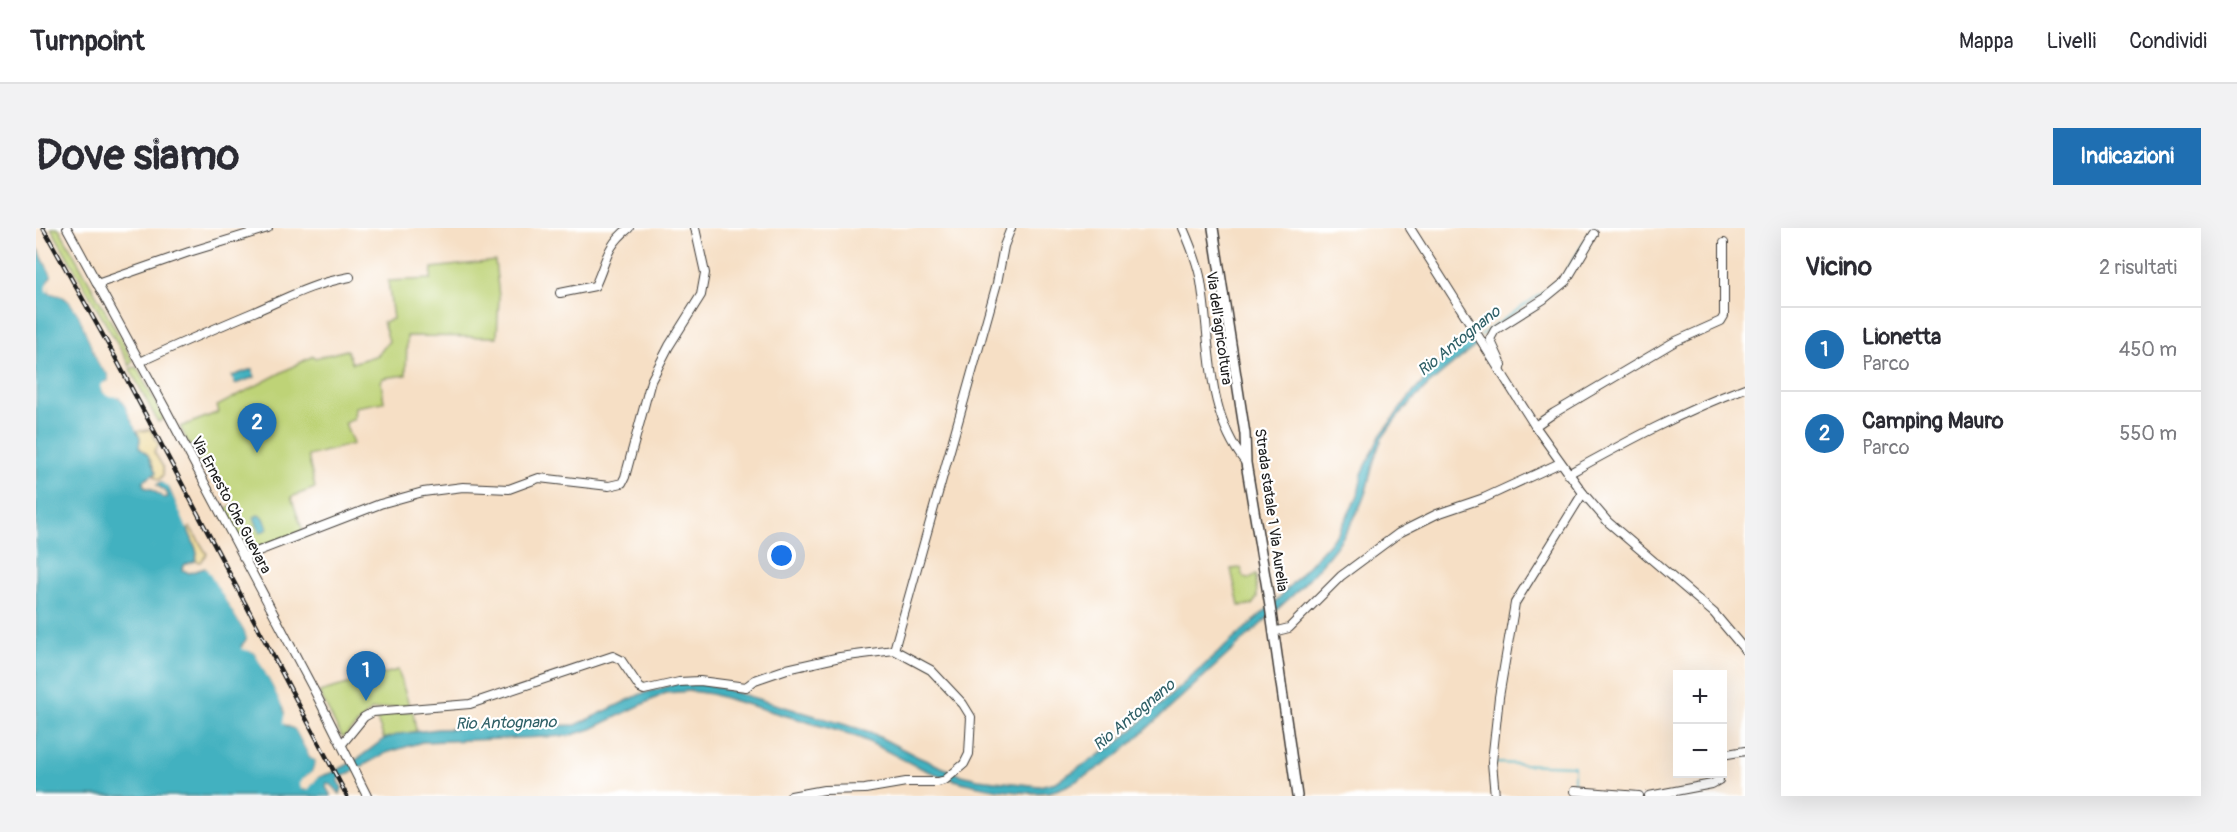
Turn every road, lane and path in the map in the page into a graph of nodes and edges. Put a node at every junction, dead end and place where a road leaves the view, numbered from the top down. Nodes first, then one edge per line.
1 (67, 228) edge
2 (268, 228) edge
3 (629, 228) edge
4 (695, 228) edge
5 (1011, 228) edge
6 (1183, 228) edge
7 (1213, 228) edge
8 (1410, 228) edge
9 (1594, 234) dead end
10 (1724, 243) dead end
11 (350, 278) dead end
12 (97, 284) junction
13 (560, 293) dead end
14 (140, 362) junction
15 (1500, 371) junction
16 (1745, 388) edge
17 (1535, 426) junction
18 (1246, 463) junction
19 (1560, 463) junction
20 (1568, 474) junction
21 (1583, 493) junction
22 (243, 557) junction
23 (1273, 630) junction
24 (894, 650) junction
25 (1745, 650) edge
26 (342, 744) junction
27 (1745, 752) edge
28 (1727, 754) edge
29 (1719, 778) edge
30 (1575, 791) dead end
31 (865, 792) edge
32 (367, 796) edge
33 (790, 796) edge
34 (1297, 796) edge
35 (1494, 796) edge
36 (1639, 796) edge
37 (1649, 796) edge

1 - 12 street, Via Ernesto Che Guevara
2 - 12 street
3 - 13 street
4 - 22 street
5 - 24 street
6 - 18 street, Via dell'agricoltura
7 - 18 main road, Strada statale 1 Via Aurelia
8 - 15 street
9 - 15 street
10 - 17 street
11 - 14 street
12 - 14 street, Via Ernesto Che Guevara
14 - 22 street, Via Ernesto Che Guevara
15 - 17 street
16 - 20 street
17 - 19 street
18 - 23 main road, Strada statale 1 Via Aurelia
19 - 20 street
19 - 23 street
20 - 21 street
21 - 25 street
21 - 35 street
22 - 26 street, Via Ernesto Che Guevara
23 - 34 main road, Strada statale 1 Via Aurelia
24 - 26 street
24 - 31 street
26 - 32 street, Via Ernesto Che Guevara
27 - 28 street
29 - 37 street
30 - 36 street
31 - 33 street

